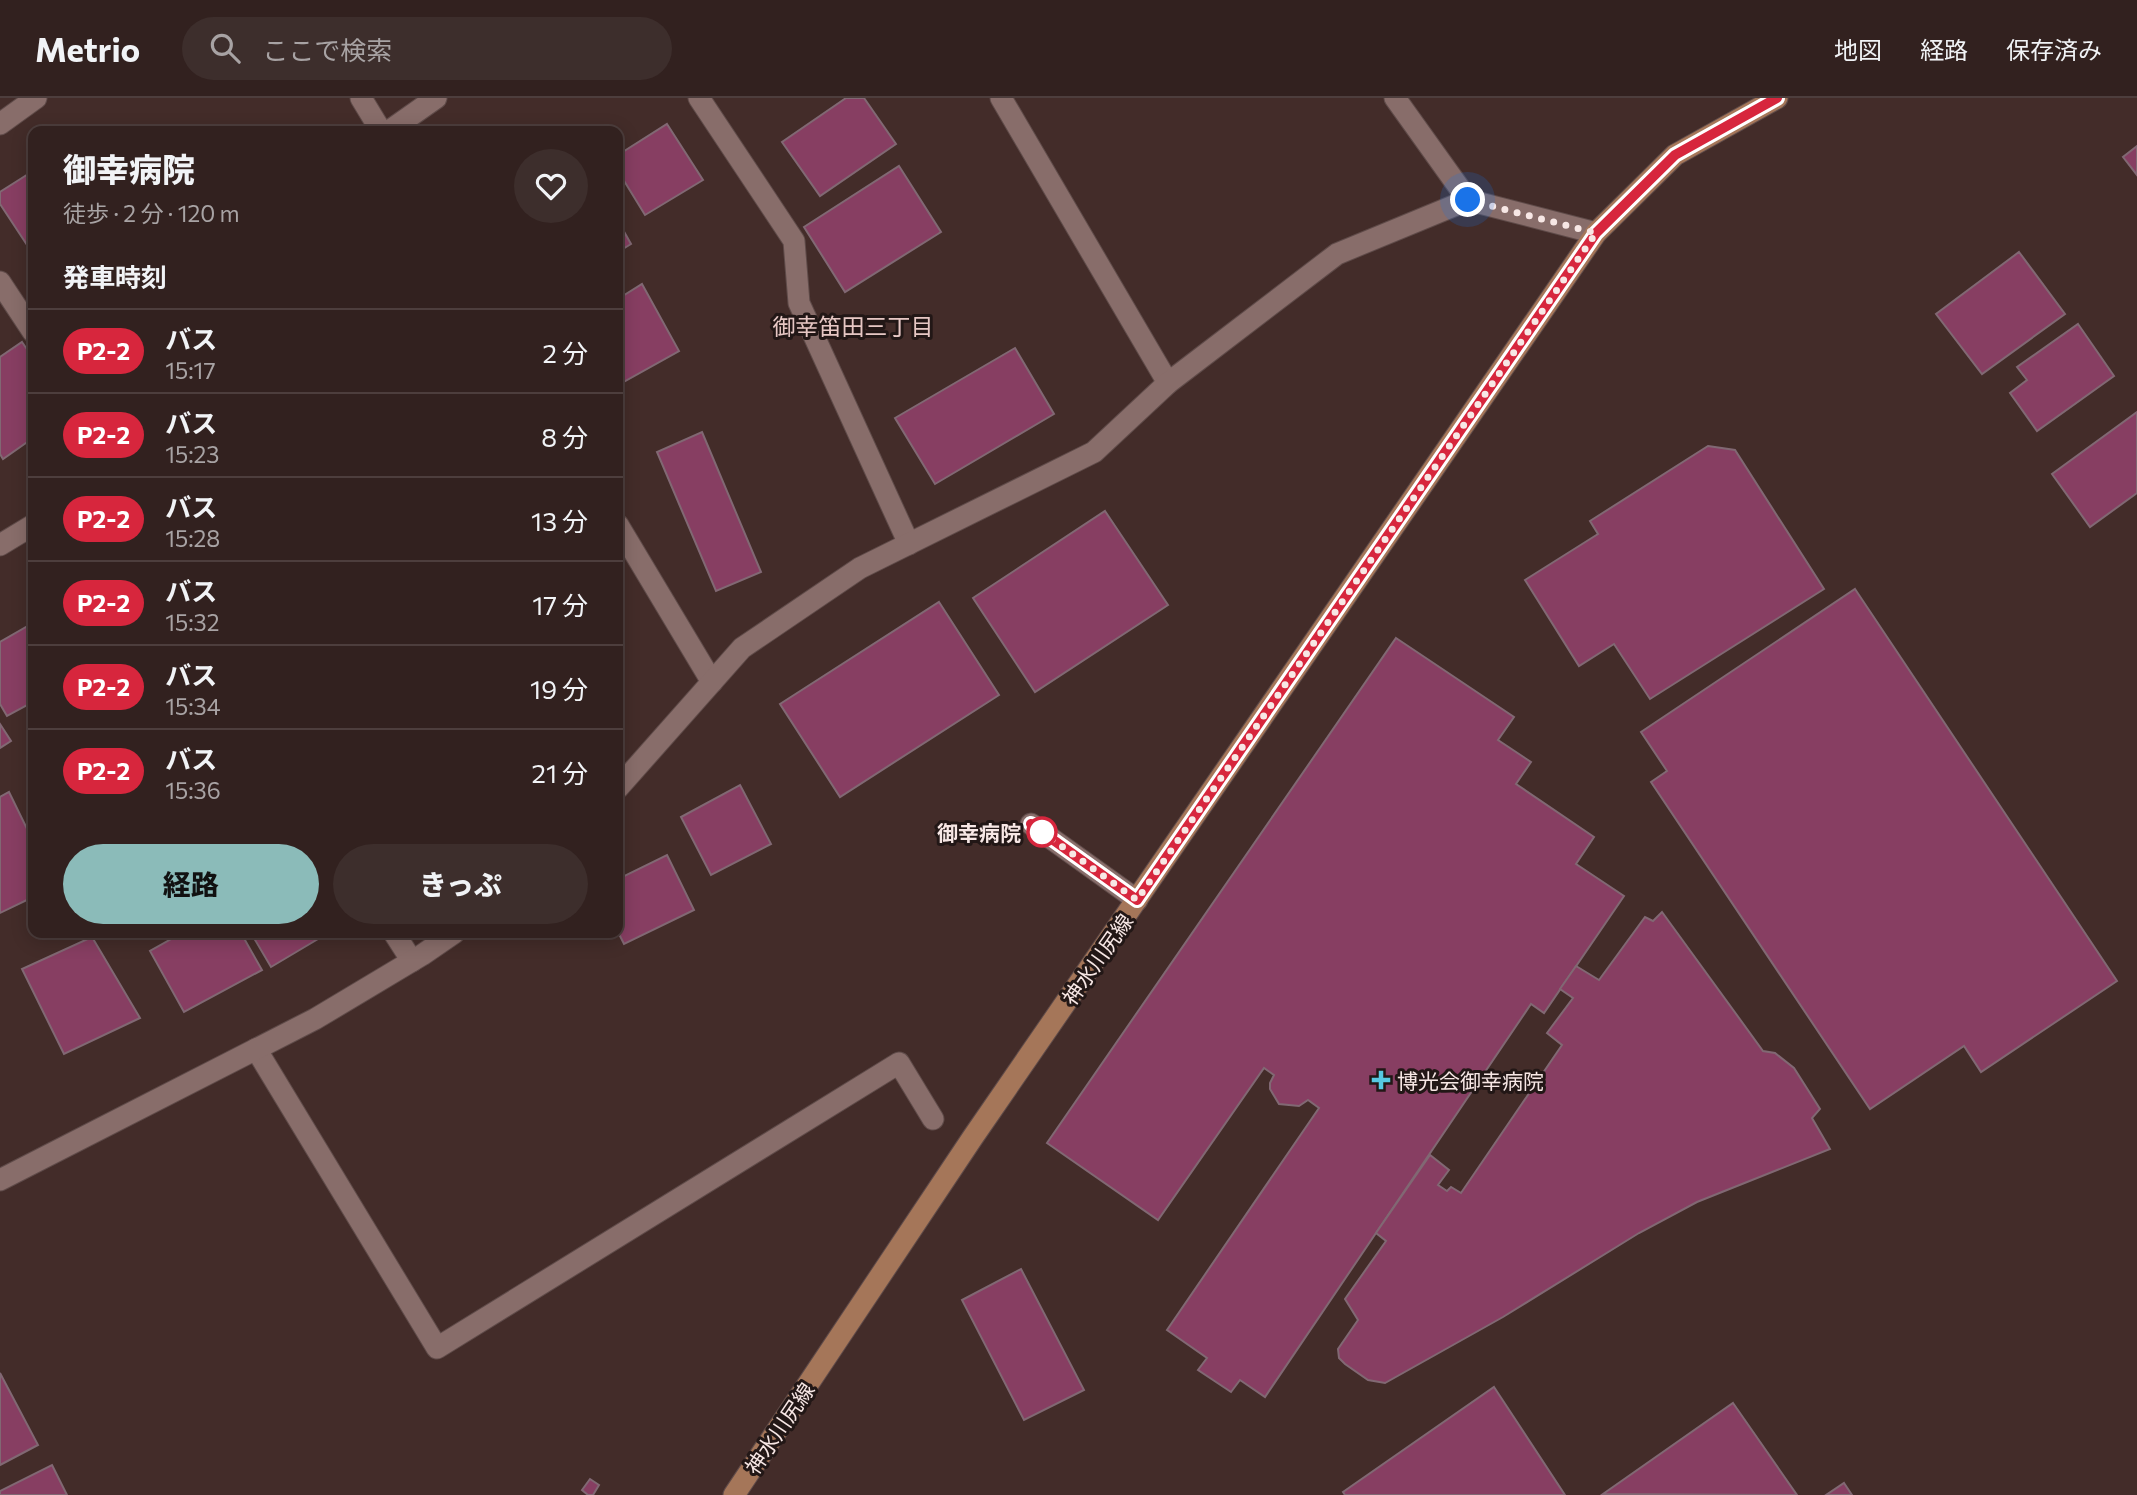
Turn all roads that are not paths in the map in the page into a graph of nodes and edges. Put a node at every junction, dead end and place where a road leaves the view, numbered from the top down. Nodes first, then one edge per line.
1 (36, 98) edge
2 (361, 98) edge
3 (436, 98) edge
4 (699, 98) edge
5 (1001, 98) edge
6 (1395, 98) edge
7 (1777, 98) edge
8 (0, 124) edge
9 (378, 126) edge
10 (396, 126) edge
11 (1468, 200) junction
12 (1596, 233) junction
13 (0, 282) edge
14 (28, 324) edge
15 (1168, 383) junction
16 (28, 528) edge
17 (623, 533) edge
18 (909, 544) junction
19 (0, 545) edge
20 (712, 682) junction
21 (623, 782) edge
22 (1031, 824) dead end
23 (1137, 900) junction
24 (397, 938) edge
25 (446, 938) edge
26 (412, 961) junction
27 (256, 1049) junction
28 (933, 1119) dead end
29 (0, 1180) edge
30 (734, 1495) edge

1 - 8 street
2 - 9 street
3 - 10 street
4 - 18 street
5 - 15 street
6 - 11 street
7 - 12 main road, 神水川尻線
11 - 12 street
11 - 15 street
12 - 23 main road, 神水川尻線
13 - 14 street
15 - 18 street
16 - 19 street
17 - 20 street
18 - 20 street
20 - 21 street
22 - 23 street
23 - 30 main road, 神水川尻線
24 - 26 street
25 - 26 street
26 - 27 street
27 - 28 street
27 - 29 street

